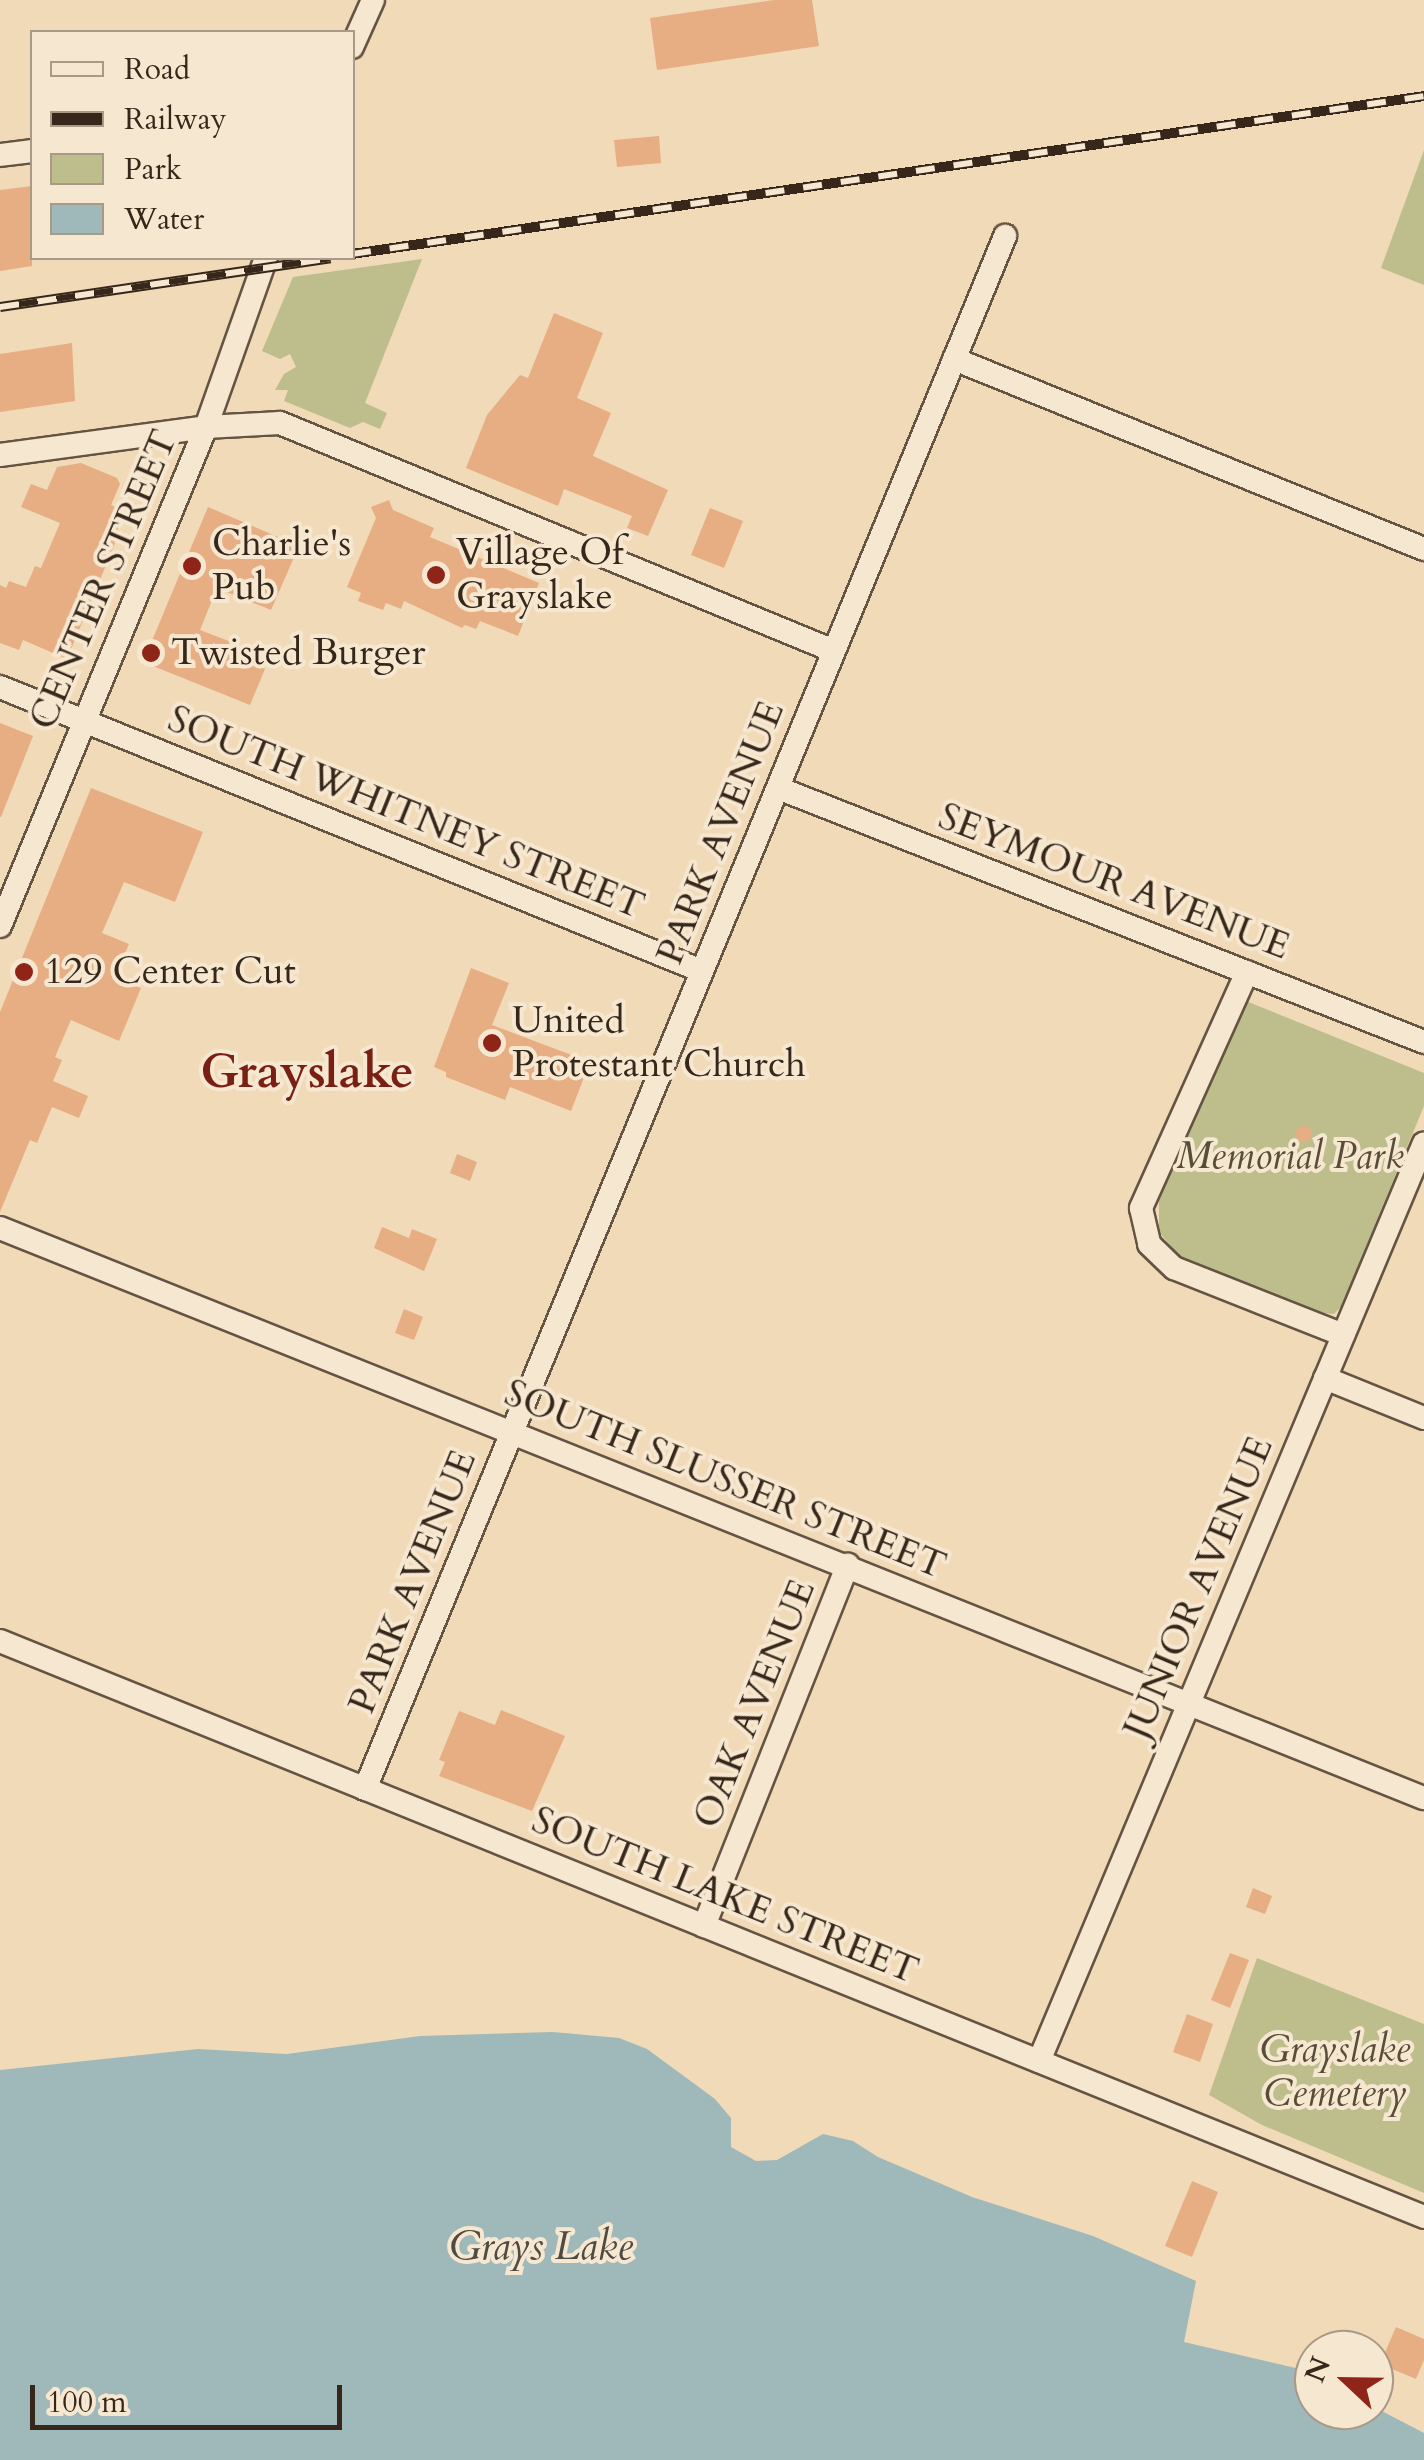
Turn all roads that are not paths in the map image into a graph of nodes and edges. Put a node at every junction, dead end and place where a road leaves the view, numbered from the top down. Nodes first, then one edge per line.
1 (373, 0) edge
2 (355, 40) edge
3 (30, 151) edge
4 (0, 156) edge
5 (1005, 236) dead end
6 (265, 260) edge
7 (954, 359) junction
8 (206, 427) junction
9 (0, 456) edge
10 (1424, 549) edge
11 (834, 651) junction
12 (0, 687) edge
13 (83, 720) junction
14 (778, 788) junction
15 (0, 926) edge
16 (702, 971) junction
17 (1247, 972) junction
18 (1424, 1042) edge
19 (1424, 1143) edge
20 (0, 1228) edge
21 (1343, 1335) junction
22 (1325, 1378) junction
23 (1424, 1418) edge
24 (512, 1433) junction
25 (848, 1565) junction
26 (0, 1641) edge
27 (1188, 1703) junction
28 (365, 1789) junction
29 (1424, 1798) edge
30 (704, 1926) junction
31 (1038, 2061) junction
32 (1424, 2216) edge

1 - 2 street
3 - 4 street
5 - 7 street, PARK AVENUE
6 - 8 street, CENTER STREET
7 - 10 street
7 - 11 street, PARK AVENUE
8 - 9 street
8 - 11 street
8 - 13 street, CENTER STREET
11 - 14 street, PARK AVENUE
12 - 13 street, SOUTH WHITNEY STREET
13 - 15 street, CENTER STREET
13 - 16 street, SOUTH WHITNEY STREET
14 - 16 street, PARK AVENUE
14 - 17 street, SEYMOUR AVENUE
16 - 24 street, PARK AVENUE
17 - 18 street, SEYMOUR AVENUE
17 - 21 street
19 - 21 street, JUNIOR AVENUE
20 - 24 street, SOUTH SLUSSER STREET
21 - 22 street, JUNIOR AVENUE
22 - 23 street
22 - 27 street, JUNIOR AVENUE
24 - 25 street, SOUTH SLUSSER STREET
24 - 28 street, PARK AVENUE
25 - 27 street, SOUTH SLUSSER STREET
25 - 30 street, OAK AVENUE
26 - 28 street, SOUTH LAKE STREET
27 - 29 street, SOUTH SLUSSER STREET
27 - 31 street, JUNIOR AVENUE
28 - 30 street, SOUTH LAKE STREET
30 - 31 street, SOUTH LAKE STREET
31 - 32 street, SOUTH LAKE STREET

